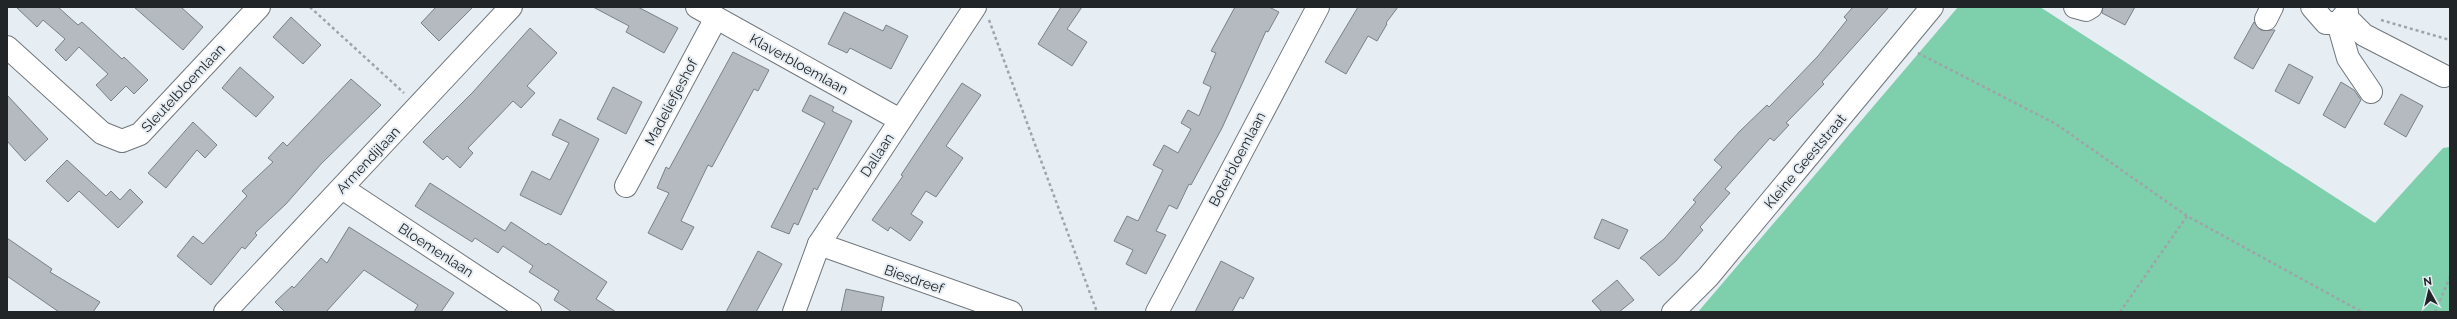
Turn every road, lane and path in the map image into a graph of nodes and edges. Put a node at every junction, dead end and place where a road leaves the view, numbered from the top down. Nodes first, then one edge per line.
1 (310, 7) edge
2 (697, 7) edge
3 (1318, 7) edge
4 (1932, 7) edge
5 (2076, 7) edge
6 (2091, 7) edge
7 (2312, 7) edge
8 (508, 8) edge
9 (248, 11) edge
10 (981, 11) edge
11 (2344, 15) edge
12 (716, 18) junction
13 (2378, 19) dead end
14 (2450, 40) edge
15 (1902, 44) junction
16 (7, 47) edge
17 (2444, 76) dead end
18 (2370, 92) dead end
19 (417, 107) junction
20 (900, 120) junction
21 (626, 186) dead end
22 (342, 188) junction
23 (2187, 216) junction
24 (819, 244) junction
25 (2450, 277) edge
26 (226, 312) edge
27 (530, 312) edge
28 (794, 312) edge
29 (1011, 312) edge
30 (1097, 312) edge
31 (1157, 312) edge
32 (1673, 312) edge
33 (2120, 312) edge
34 (2362, 312) edge
35 (2435, 312) edge

1 - 19 path
2 - 12 street, Klaverbloemlaan
3 - 31 street, Boterbloemlaan
4 - 15 street, Kleine Geeststraat
5 - 6 street
7 - 11 street
8 - 19 street, Armendijlaan
9 - 16 street, Sleutelbloemlaan
10 - 20 street, Dallaan
10 - 30 path
11 - 17 street
11 - 18 street
12 - 20 street, Klaverbloemlaan
12 - 21 street, Madeliefjeshof
13 - 14 path
15 - 23 path
15 - 32 street, Kleine Geeststraat
19 - 22 street, Armendijlaan
20 - 24 street, Dallaan
22 - 26 street, Armendijlaan
22 - 27 street, Bloemenlaan
23 - 33 path
23 - 34 path
24 - 28 street, Dallaan
24 - 29 street, Biesdreef
25 - 35 path

